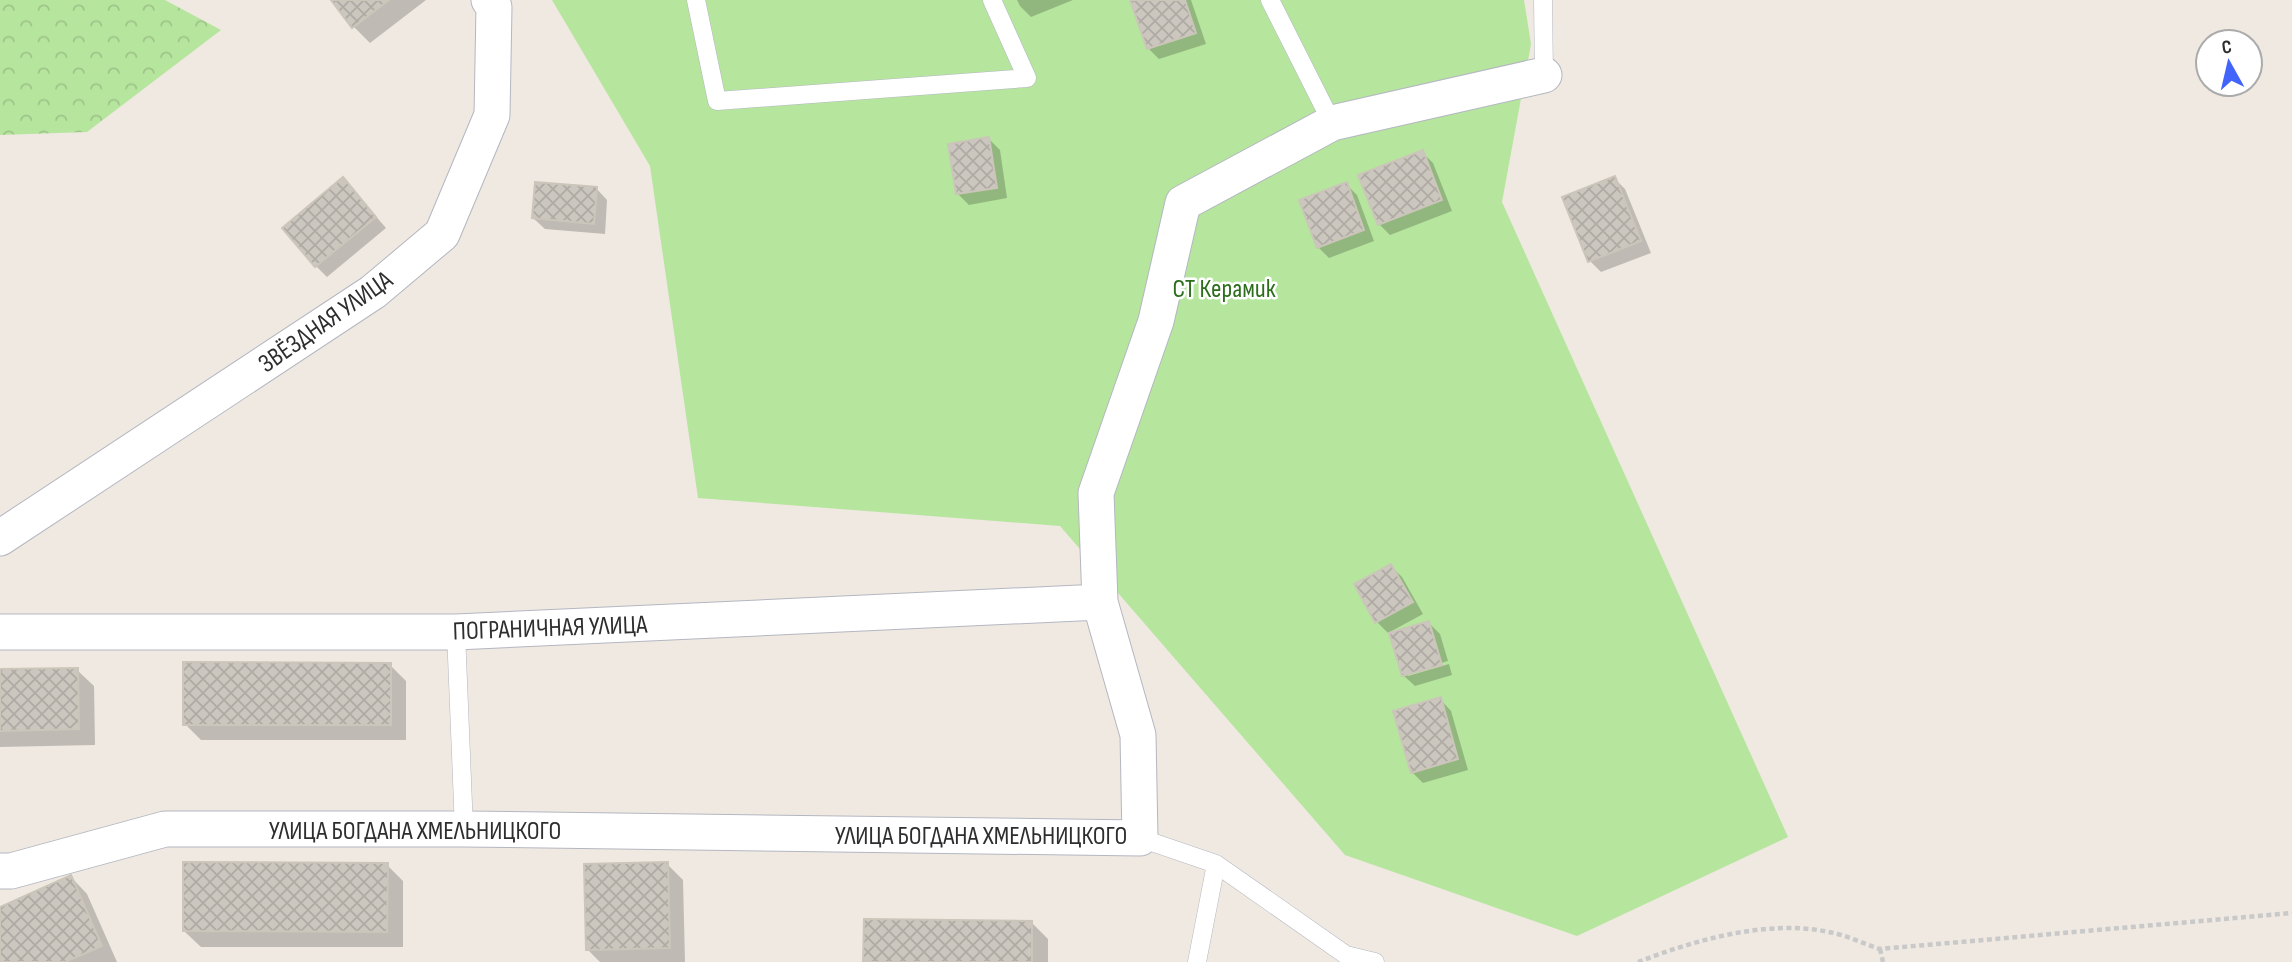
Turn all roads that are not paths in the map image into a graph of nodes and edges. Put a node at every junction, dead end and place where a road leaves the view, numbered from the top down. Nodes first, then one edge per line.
1 (489, 0) edge
2 (696, 0) edge
3 (992, 0) edge
4 (1270, 0) edge
5 (1543, 0) edge
6 (1544, 75) joint
7 (1332, 123) junction
8 (0, 538) edge
9 (1100, 602) junction
10 (0, 632) edge
11 (456, 632) junction
12 (464, 829) junction
13 (1140, 838) junction
14 (1216, 864) junction
15 (0, 871) edge
16 (1197, 962) edge
17 (1375, 962) edge

1 - 8 street, ЗВЁЗДНАЯ УЛИЦА
2 - 3 lane
4 - 7 lane
5 - 6 lane
6 - 7 street, УЛИЦА БОГДАНА ХМЕЛЬНИЦКОГО
7 - 9 street, УЛИЦА БОГДАНА ХМЕЛЬНИЦКОГО
9 - 11 street, ПОГРАНИЧНАЯ УЛИЦА
9 - 13 street, УЛИЦА БОГДАНА ХМЕЛЬНИЦКОГО
10 - 11 street, ПОГРАНИЧНАЯ УЛИЦА
11 - 12 lane
12 - 13 street, УЛИЦА БОГДАНА ХМЕЛЬНИЦКОГО
12 - 15 street, УЛИЦА БОГДАНА ХМЕЛЬНИЦКОГО
13 - 14 lane
14 - 16 lane
14 - 17 lane

